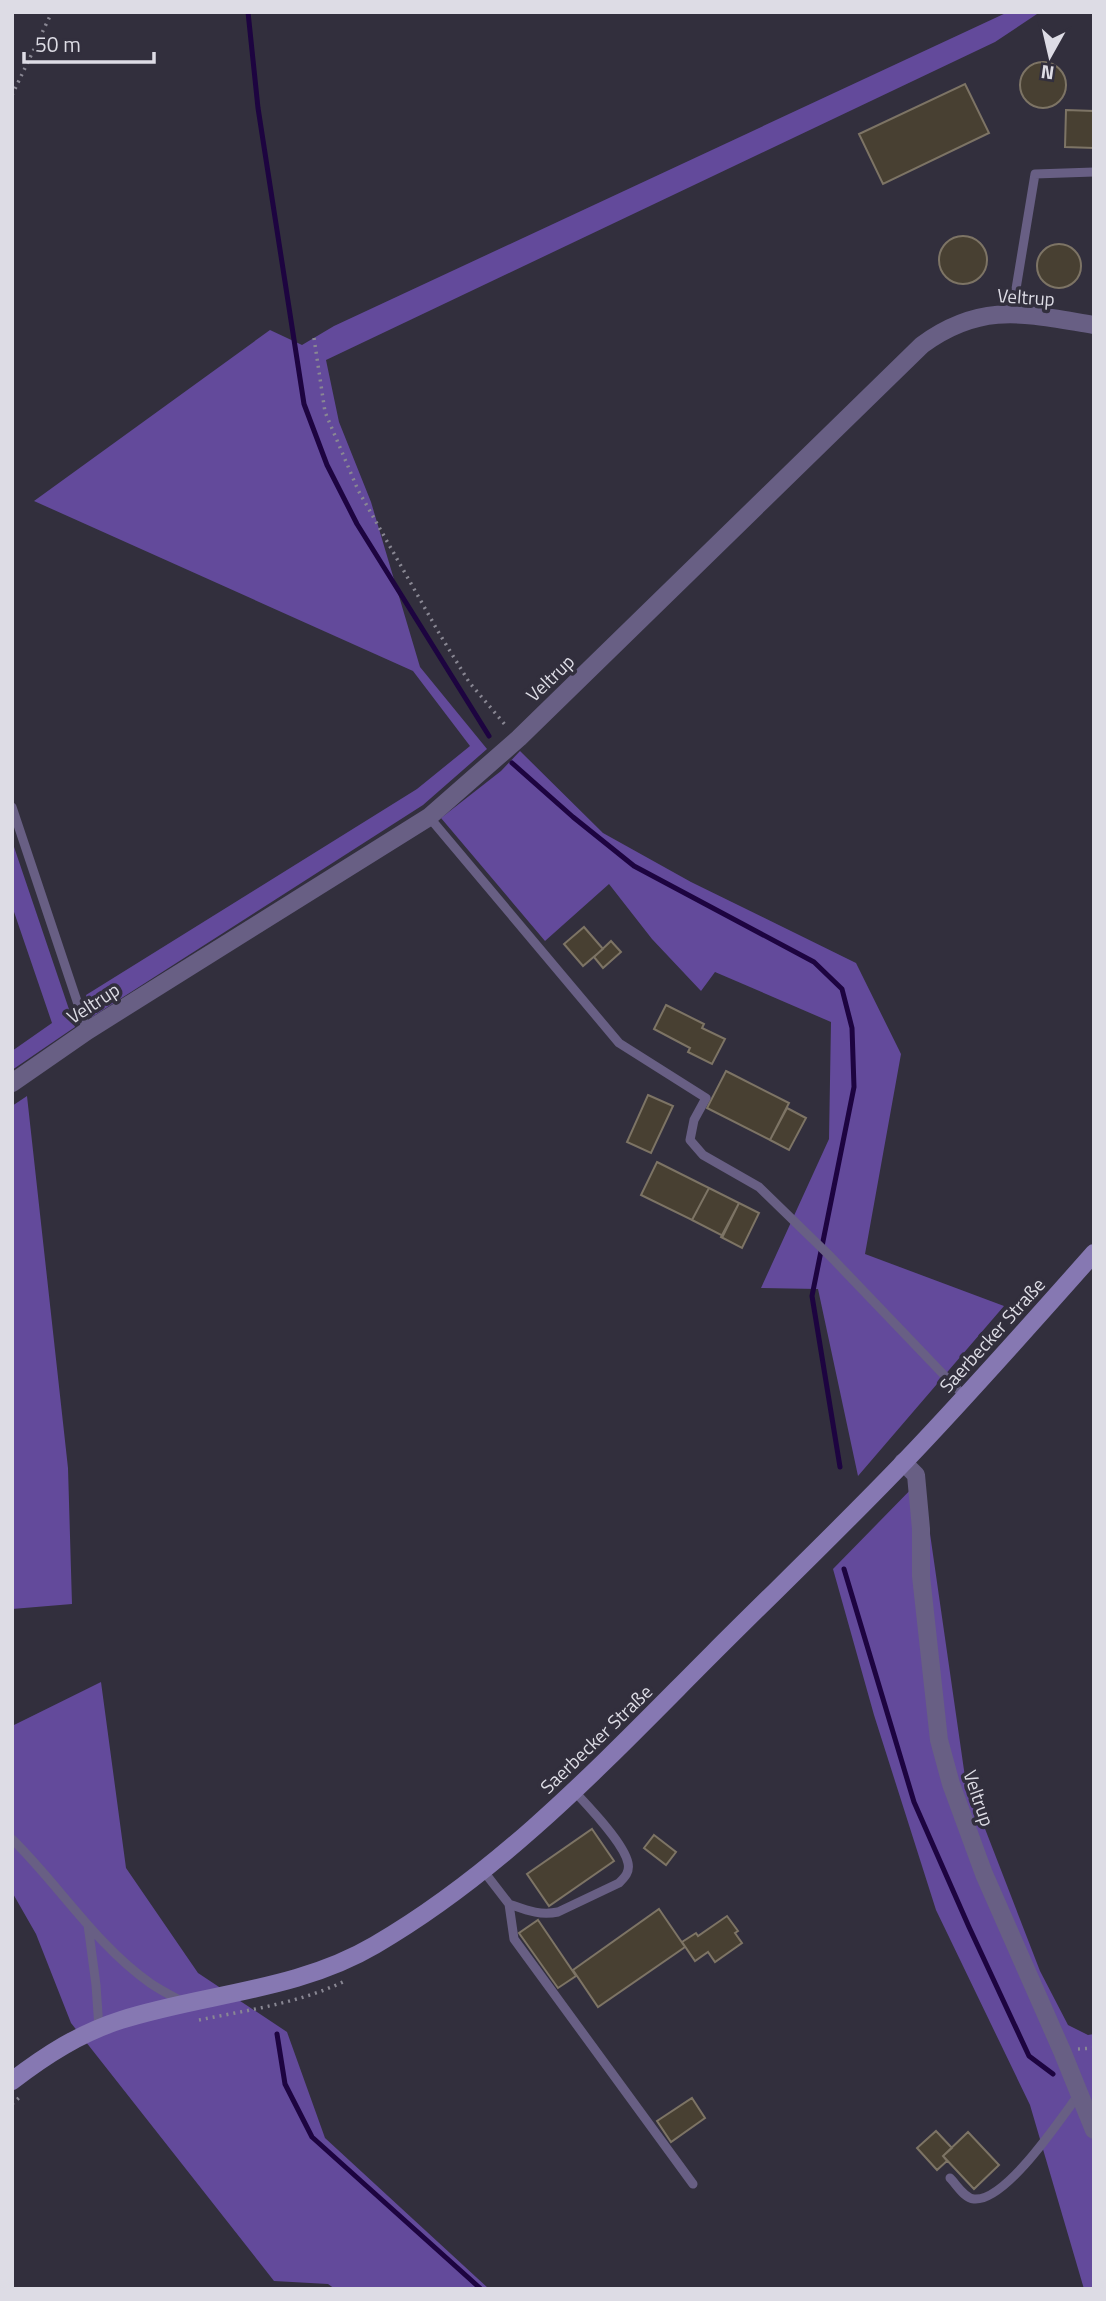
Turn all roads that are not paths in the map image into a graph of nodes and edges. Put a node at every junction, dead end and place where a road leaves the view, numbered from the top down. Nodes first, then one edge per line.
1 (1094, 172) edge
2 (1012, 313) junction
3 (1094, 325) edge
4 (12, 807) edge
5 (429, 817) junction
6 (87, 1031) junction
7 (12, 1083) edge
8 (1094, 1253) edge
9 (965, 1397) junction
10 (903, 1462) junction
11 (574, 1791) junction
12 (12, 1839) edge
13 (482, 1869) junction
14 (509, 1904) junction
15 (88, 1923) junction
16 (190, 2013) junction
17 (99, 2028) junction
18 (12, 2081) edge
19 (1079, 2094) junction
20 (1094, 2130) edge
21 (950, 2178) dead end
22 (692, 2183) dead end

1 - 2 lane
2 - 3 street, Veltrup
2 - 5 street, Veltrup
4 - 6 lane
5 - 6 street, Veltrup
5 - 9 lane
6 - 7 street, Veltrup
8 - 9 main road, Saerbecker Straße
9 - 10 main road, Saerbecker Straße
10 - 11 main road, Saerbecker Straße
10 - 19 street, Veltrup
11 - 13 main road, Saerbecker Straße
11 - 14 lane
12 - 15 lane
13 - 14 lane
13 - 16 main road, Saerbecker Straße
14 - 22 lane
15 - 16 lane
15 - 17 lane
16 - 17 main road, Saerbecker Straße
17 - 18 main road, Saerbecker Straße
19 - 20 street, Veltrup
19 - 21 lane

